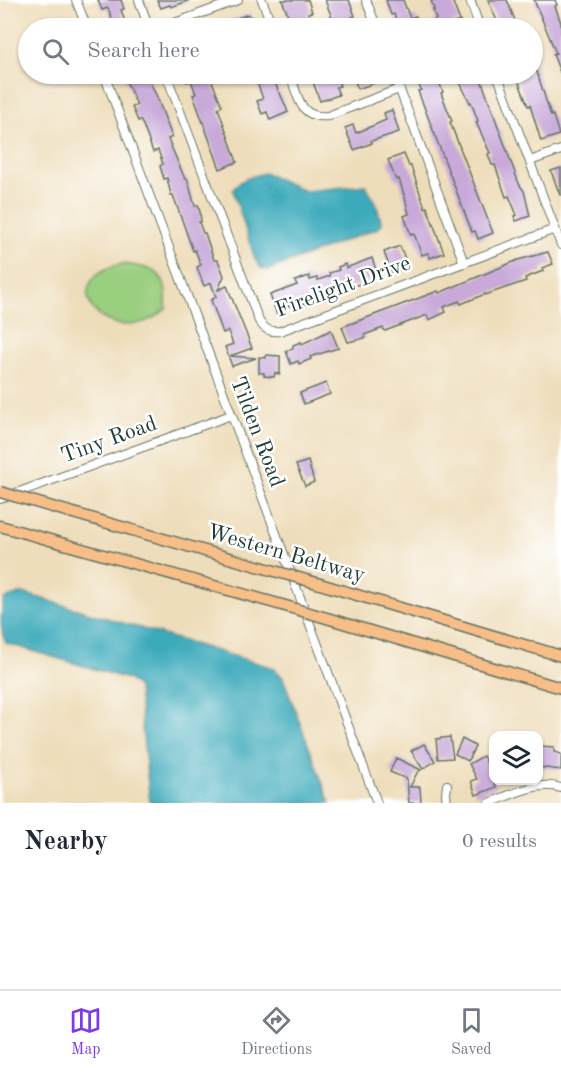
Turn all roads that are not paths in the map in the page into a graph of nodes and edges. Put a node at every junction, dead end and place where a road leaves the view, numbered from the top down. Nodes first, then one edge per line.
1 (76, 0) edge
2 (139, 0) edge
3 (238, 0) edge
4 (262, 0) edge
5 (366, 0) edge
6 (470, 0) edge
7 (83, 18) edge
8 (145, 18) edge
9 (188, 18) edge
10 (269, 18) edge
11 (373, 18) edge
12 (476, 18) edge
13 (108, 84) edge
14 (170, 84) edge
15 (294, 84) edge
16 (397, 84) edge
17 (501, 84) edge
18 (399, 89) junction
19 (561, 150) edge
20 (530, 161) junction
21 (555, 229) junction
22 (561, 245) edge
23 (464, 263) junction
24 (231, 415) junction
25 (0, 492) edge
26 (0, 499) edge
27 (0, 526) edge
28 (561, 656) edge
29 (561, 688) edge
30 (447, 785) dead end
31 (561, 788) edge
32 (377, 803) edge
33 (447, 803) edge
34 (489, 803) edge

1 - 7 street
2 - 8 street
3 - 9 street
4 - 10 street
5 - 11 street
6 - 12 street
13 - 24 street, Tilden Road
14 - 23 street, Firelight Drive
15 - 18 street
16 - 18 street
17 - 20 street
18 - 23 street
19 - 20 street
20 - 21 street
21 - 22 street
21 - 23 street, Firelight Drive
24 - 26 street, Tiny Road
24 - 32 street, Tilden Road
25 - 28 highway, Western Beltway, bridge
27 - 29 highway, bridge
30 - 33 street
31 - 34 street

